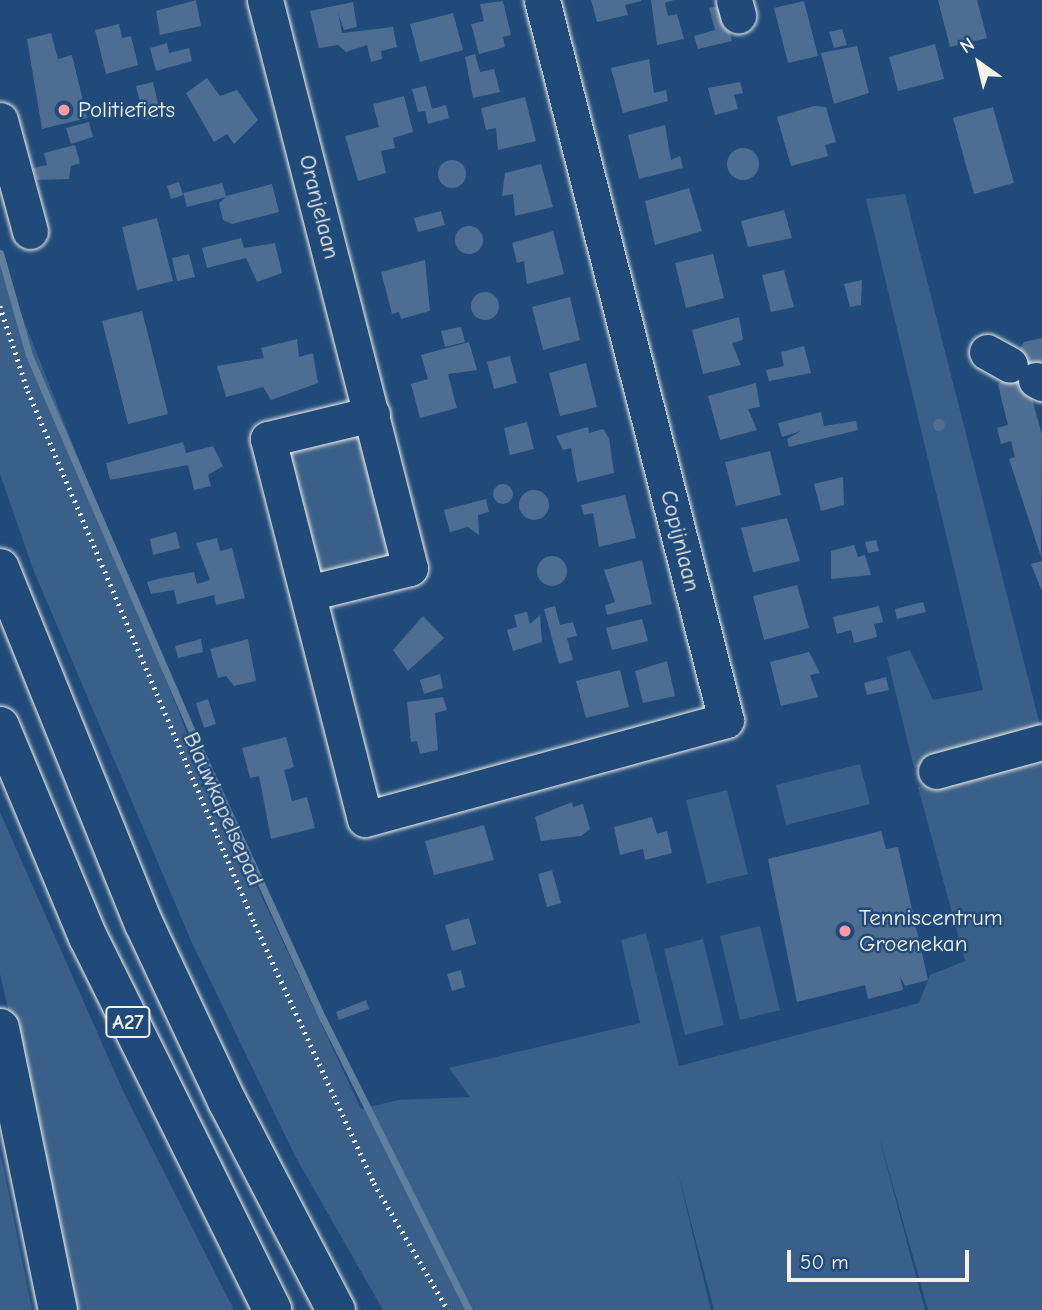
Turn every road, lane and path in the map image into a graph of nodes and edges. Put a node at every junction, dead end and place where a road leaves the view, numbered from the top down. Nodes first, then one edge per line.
1 (265, 0) edge
2 (542, 0) edge
3 (0, 120) edge
4 (30, 231) dead end
5 (0, 306) edge
6 (372, 414) junction
7 (0, 568) edge
8 (307, 593) junction
9 (0, 726) edge
10 (1042, 742) edge
11 (936, 771) dead end
12 (0, 1028) edge
13 (58, 1310) edge
14 (272, 1310) edge
15 (336, 1310) edge
16 (448, 1310) edge

1 - 6 street, Oranjelaan
2 - 8 street, Copijnlaan
3 - 4 street
5 - 16 path, Blauwkapelsepad
6 - 8 street, Oranjelaan
6 - 8 street
7 - 15 highway, A27
9 - 14 highway, A27
10 - 11 street
12 - 13 highway

